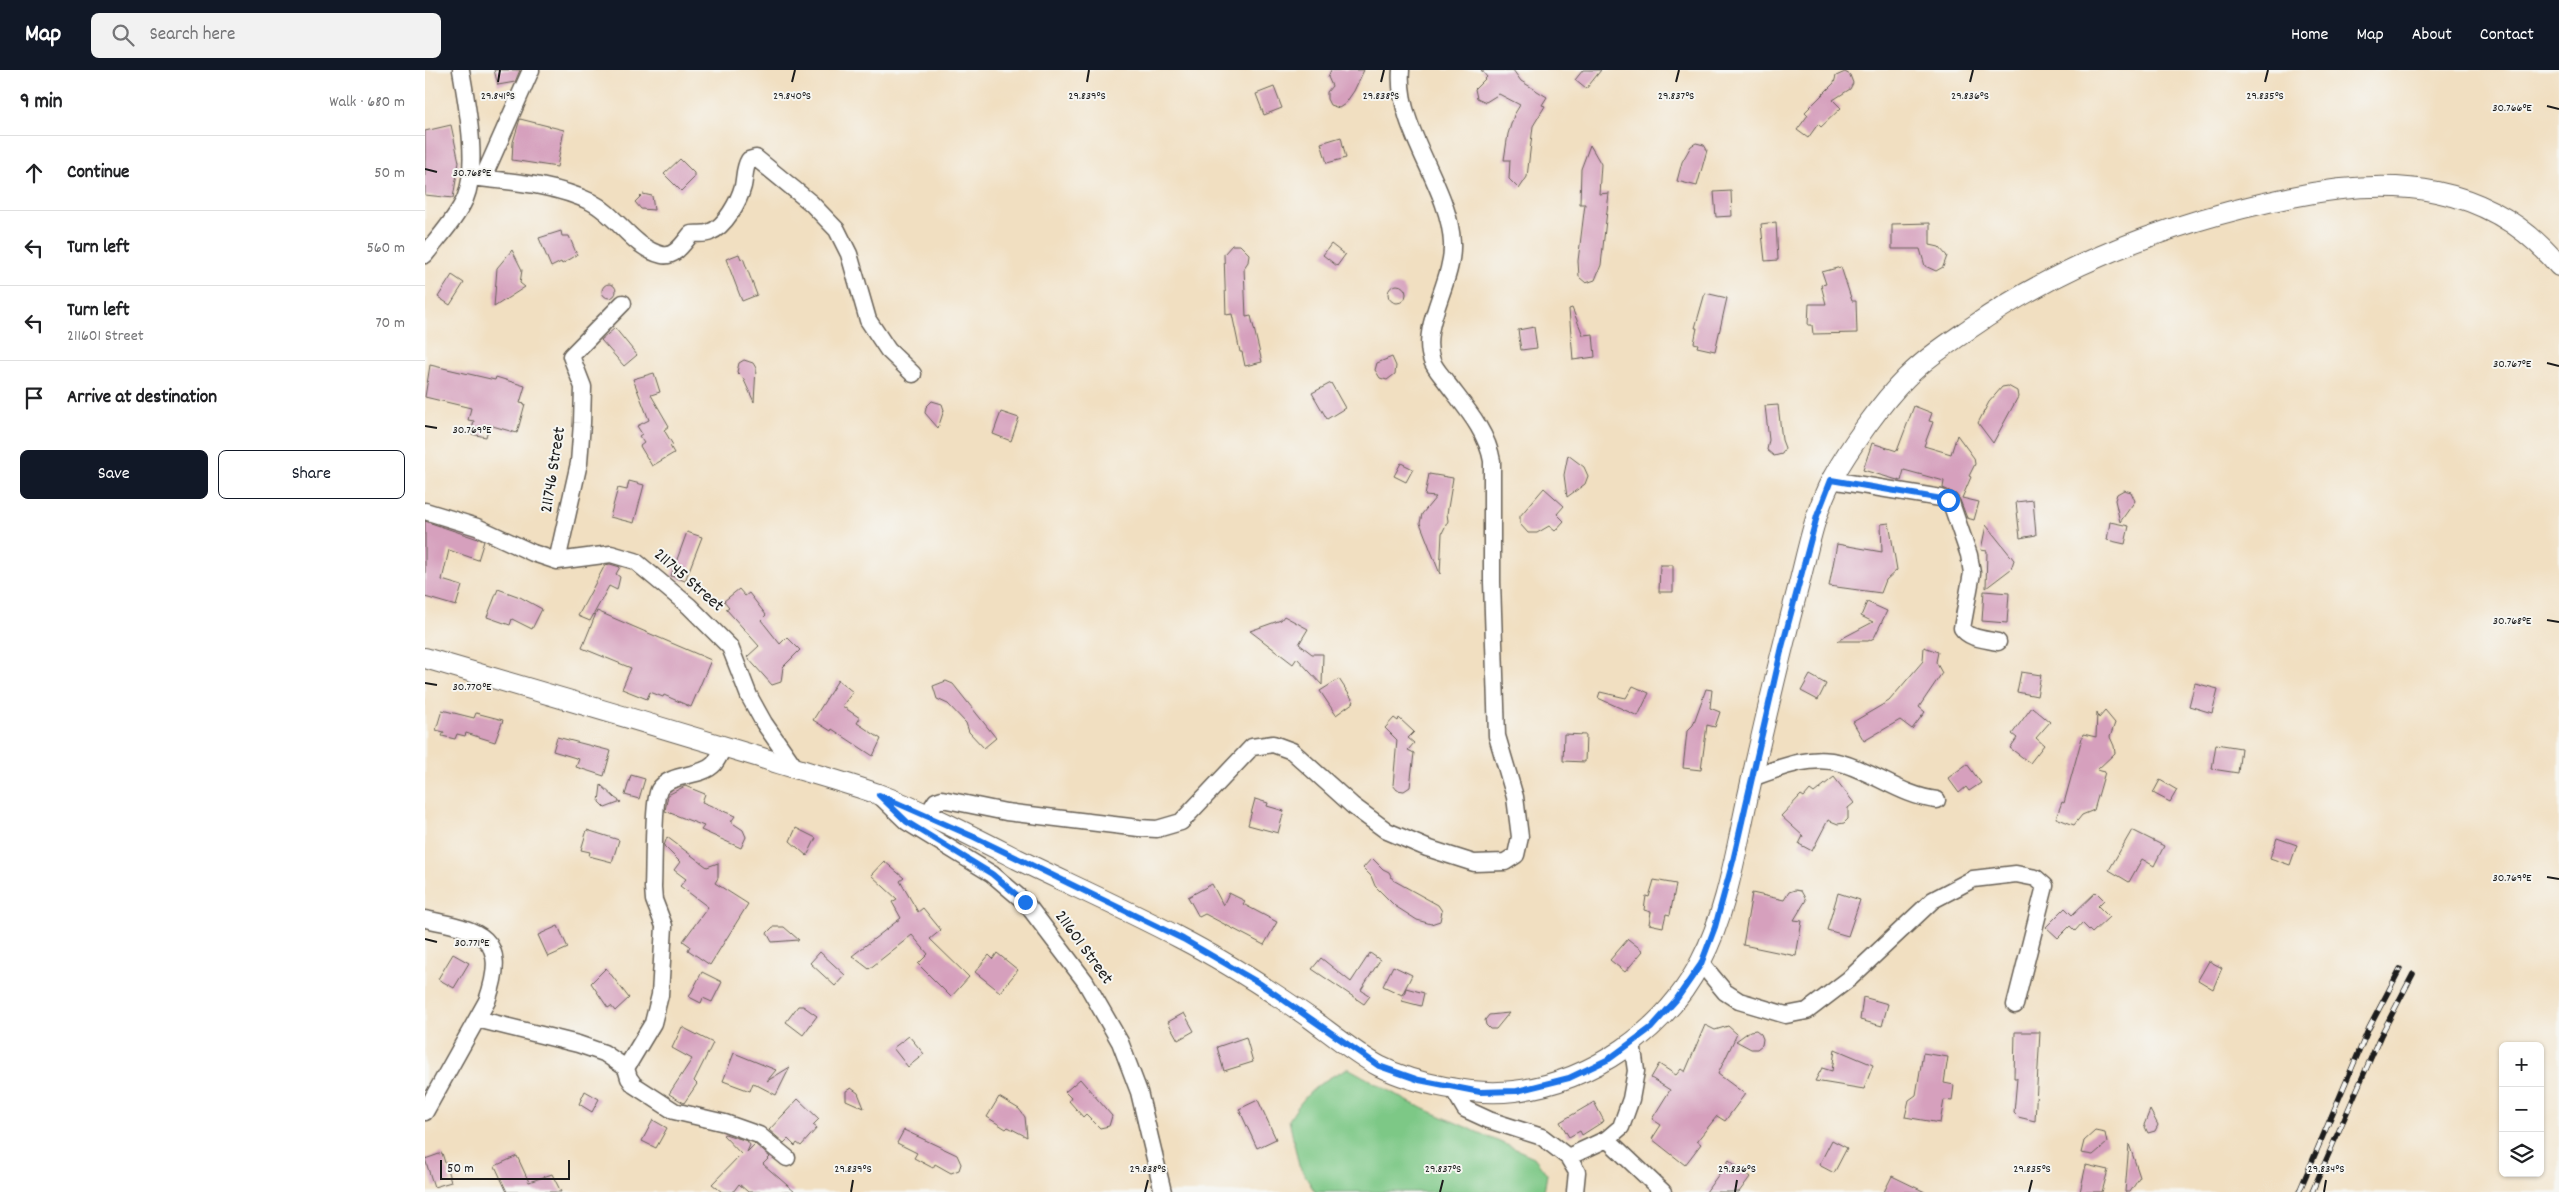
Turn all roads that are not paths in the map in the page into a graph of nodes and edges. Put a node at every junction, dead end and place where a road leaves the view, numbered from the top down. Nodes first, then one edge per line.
1 (461, 70) edge
2 (531, 70) edge
3 (1401, 70) edge
4 (477, 177) junction
5 (425, 255) edge
6 (2559, 266) edge
7 (623, 303) dead end
8 (913, 374) dead end
9 (1831, 480) junction
10 (425, 511) edge
11 (557, 561) junction
12 (1997, 642) dead end
13 (425, 658) edge
14 (724, 747) junction
15 (796, 769) junction
16 (1752, 778) junction
17 (879, 795) junction
18 (1937, 800) dead end
19 (927, 815) junction
20 (425, 919) edge
21 (1701, 964) junction
22 (2015, 1005) dead end
23 (477, 1019) junction
24 (1632, 1042) junction
25 (626, 1068) junction
26 (1452, 1087) junction
27 (425, 1112) edge
28 (1607, 1139) junction
29 (1569, 1157) junction
30 (787, 1158) dead end
31 (1163, 1192) edge
32 (1575, 1192) edge
33 (1663, 1192) edge

1 - 4 street
2 - 4 street
3 - 19 street
4 - 5 street
4 - 8 street
6 - 9 street
7 - 11 street, 211746 Street
9 - 12 street
9 - 16 street
10 - 11 street, 211745 Street
11 - 15 street, 211745 Street
13 - 14 street
14 - 15 street
14 - 25 street
15 - 17 street
16 - 18 street
16 - 21 street
17 - 19 street
17 - 31 street, 211601 Street
19 - 26 street
20 - 23 street
21 - 22 street
21 - 24 street
23 - 25 street
23 - 27 street
24 - 26 street
24 - 28 street
25 - 30 street
26 - 29 street
28 - 29 street
28 - 33 street
29 - 32 street

